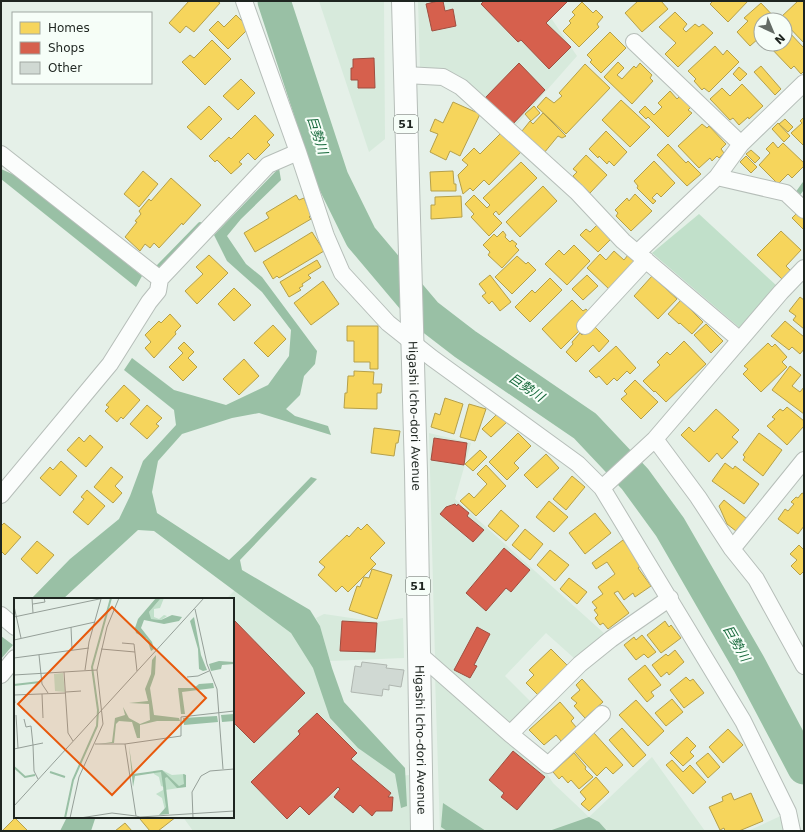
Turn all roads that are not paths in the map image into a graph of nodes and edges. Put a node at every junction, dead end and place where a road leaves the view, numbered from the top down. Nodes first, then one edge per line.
1 (244, 1) edge
2 (403, 1) edge
3 (634, 42) dead end
4 (405, 75) junction
5 (804, 83) edge
6 (741, 144) junction
7 (298, 152) junction
8 (1, 154) edge
9 (717, 177) junction
10 (804, 210) edge
11 (642, 256) junction
12 (804, 268) edge
13 (160, 279) junction
14 (585, 326) dead end
15 (740, 340) junction
16 (412, 342) junction
17 (655, 439) junction
18 (802, 468) edge
19 (602, 488) junction
20 (1, 495) edge
21 (732, 550) junction
22 (670, 598) junction
23 (1, 615) edge
24 (14, 626) edge
25 (419, 654) junction
26 (14, 659) edge
27 (804, 666) edge
28 (1, 675) edge
29 (602, 714) dead end
30 (510, 734) junction
31 (422, 831) edge
32 (792, 831) edge

1 - 7 street
2 - 4 main road, Higashi Icho-dori Avenue / 51
3 - 6 street
4 - 11 street
4 - 16 main road, Higashi Icho-dori Avenue / 51
5 - 6 street
6 - 9 street
7 - 13 street
7 - 16 street
8 - 13 street
9 - 10 street
9 - 11 street
11 - 14 street
11 - 15 street
12 - 15 street
13 - 20 street
15 - 17 street
16 - 19 street
16 - 25 main road, Higashi Icho-dori Avenue / 51
17 - 19 street
17 - 21 street
18 - 21 street
19 - 22 street
21 - 27 street
22 - 30 street
22 - 32 street
23 - 24 street
25 - 30 street
25 - 31 main road, Higashi Icho-dori Avenue / 51
26 - 28 street
29 - 30 street

